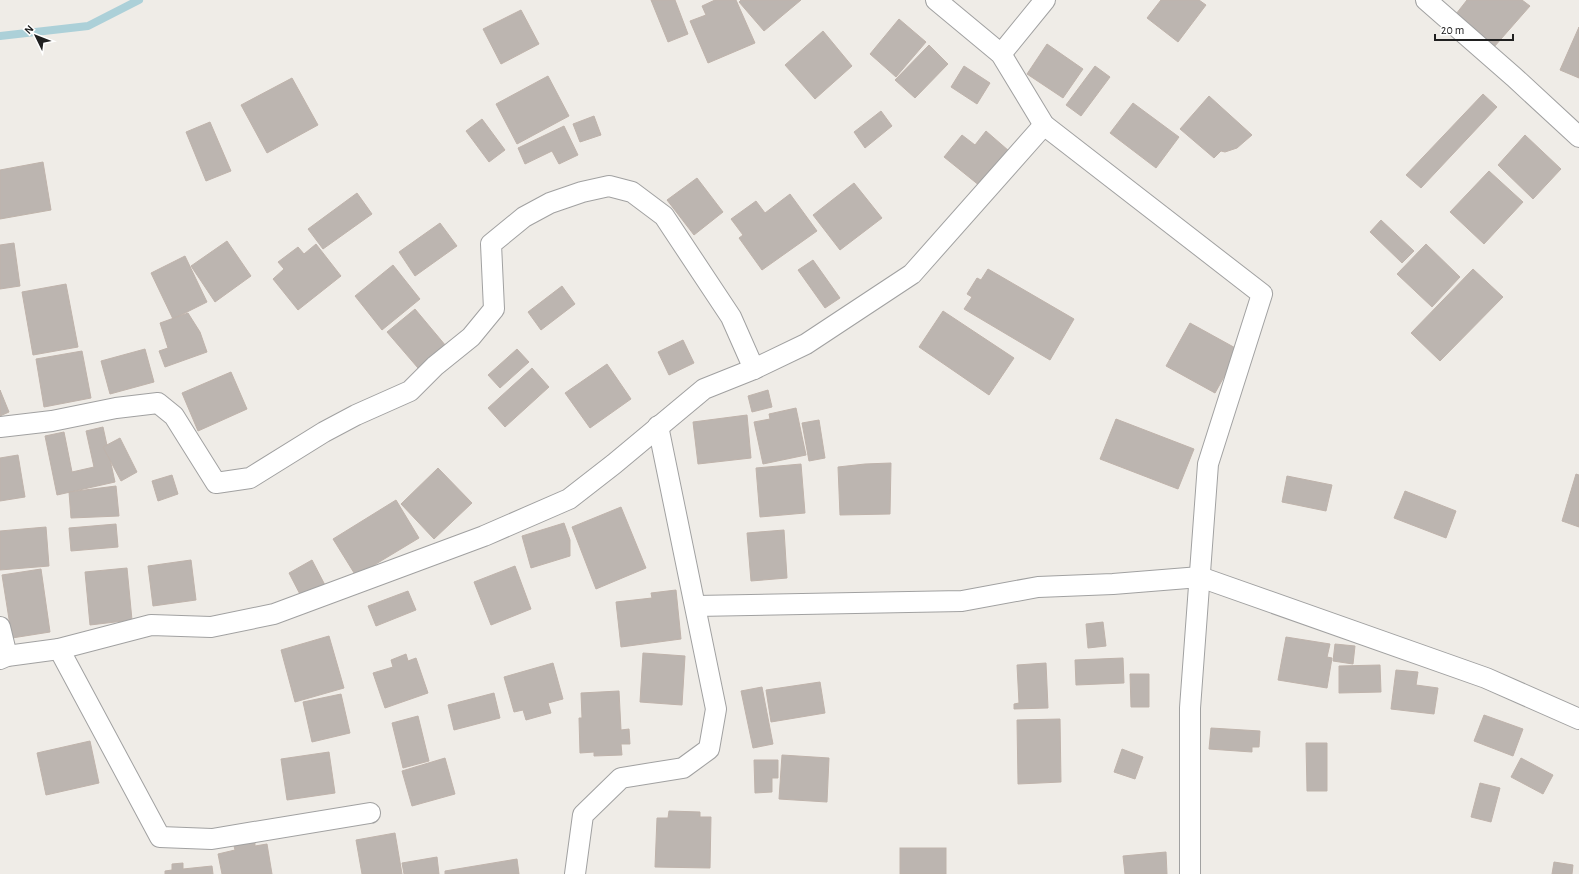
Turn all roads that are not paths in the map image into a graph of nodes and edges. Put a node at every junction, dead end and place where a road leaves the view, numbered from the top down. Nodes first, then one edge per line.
1 (936, 0) edge
2 (1045, 0) edge
3 (1426, 0) edge
4 (1001, 54) junction
5 (1044, 125) junction
6 (1579, 137) edge
7 (754, 369) junction
8 (658, 426) junction
9 (0, 427) edge
10 (1200, 577) junction
11 (696, 606) junction
12 (0, 627) edge
13 (58, 649) junction
14 (3, 658) edge
15 (1579, 719) edge
16 (370, 813) dead end
17 (575, 874) edge
18 (1190, 874) edge

1 - 4 street
2 - 4 street
3 - 6 street
4 - 5 street
5 - 7 street
5 - 10 street
7 - 8 street
7 - 9 street
8 - 11 street
8 - 13 street
10 - 11 street
10 - 15 street
10 - 18 street
11 - 17 street
12 - 14 street
13 - 14 street
13 - 16 street

